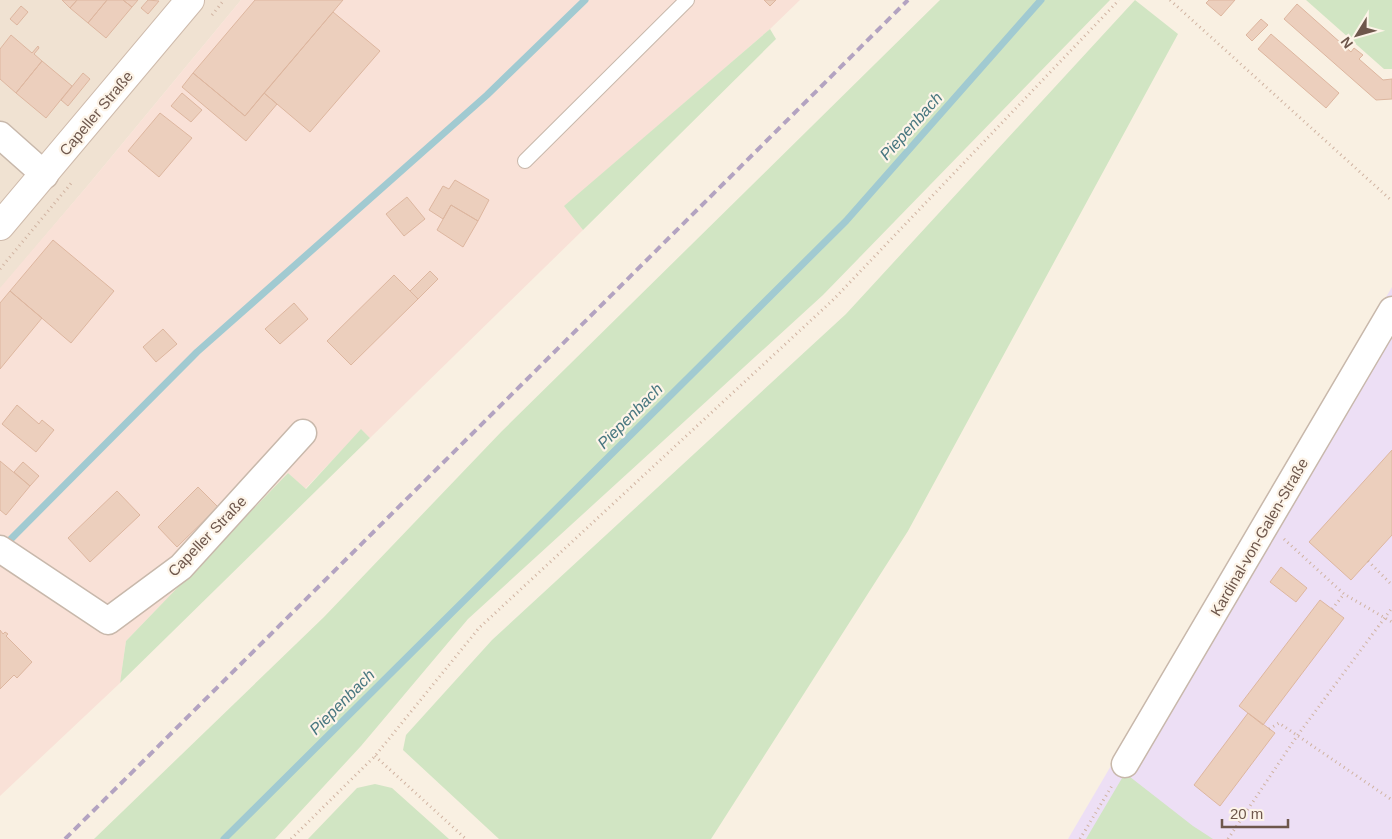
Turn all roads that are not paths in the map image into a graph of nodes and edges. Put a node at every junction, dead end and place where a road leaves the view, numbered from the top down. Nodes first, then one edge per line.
1 (190, 0) edge
2 (687, 0) edge
3 (0, 135) edge
4 (525, 160) dead end
5 (45, 175) junction
6 (0, 226) edge
7 (1392, 310) edge
8 (303, 433) dead end
9 (5, 552) edge
10 (1125, 764) road end

1 - 5 street, Capeller Straße
2 - 4 lane
3 - 5 street
5 - 6 street, Capeller Straße
7 - 10 street, Kardinal-von-Galen-Straße
8 - 9 street, Capeller Straße

